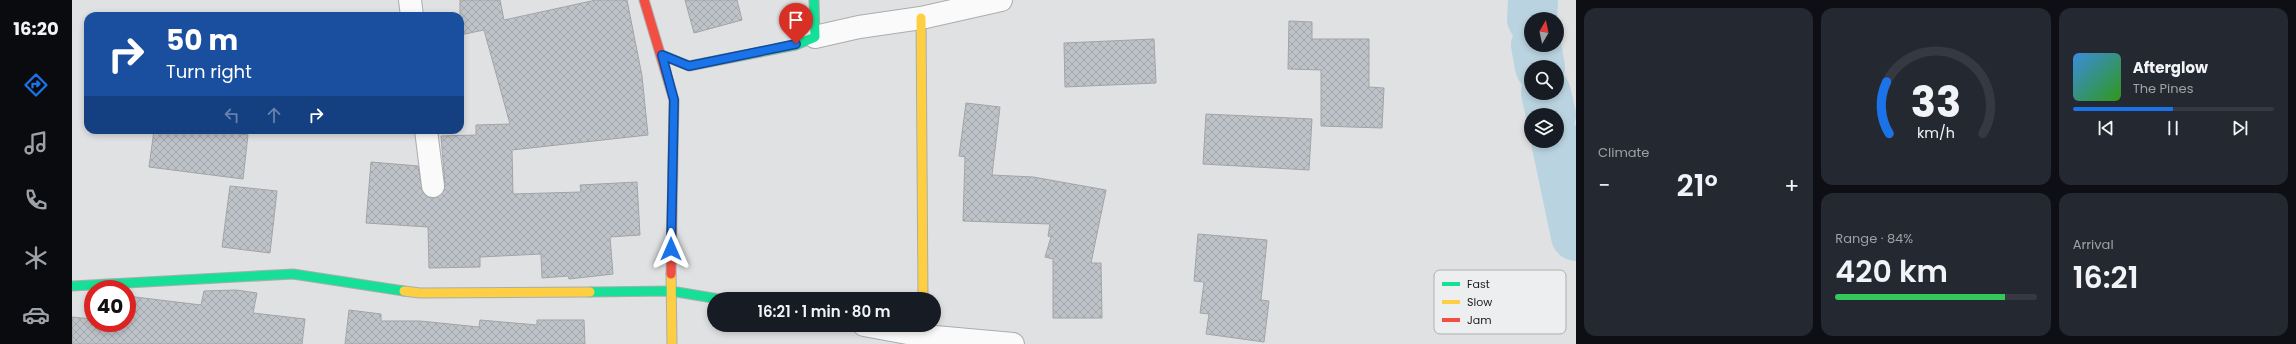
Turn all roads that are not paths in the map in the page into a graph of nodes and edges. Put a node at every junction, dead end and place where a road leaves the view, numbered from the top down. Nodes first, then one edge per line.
1 (410, 0) edge
2 (644, 0) edge
3 (814, 0) edge
4 (1001, 0) edge
5 (412, 12) edge
6 (921, 18) junction
7 (815, 37) junction
8 (662, 55) junction
9 (426, 134) edge
10 (433, 186) dead end
11 (72, 286) edge
12 (672, 291) junction
13 (923, 292) edge
14 (707, 297) edge
15 (936, 332) edge
16 (672, 344) edge
17 (1013, 344) edge

1 - 5 street
2 - 8 street
3 - 7 street
4 - 6 street
6 - 7 street
6 - 13 street
7 - 8 street
8 - 12 street
9 - 10 street
11 - 12 street
12 - 14 street
12 - 16 street
15 - 17 street

